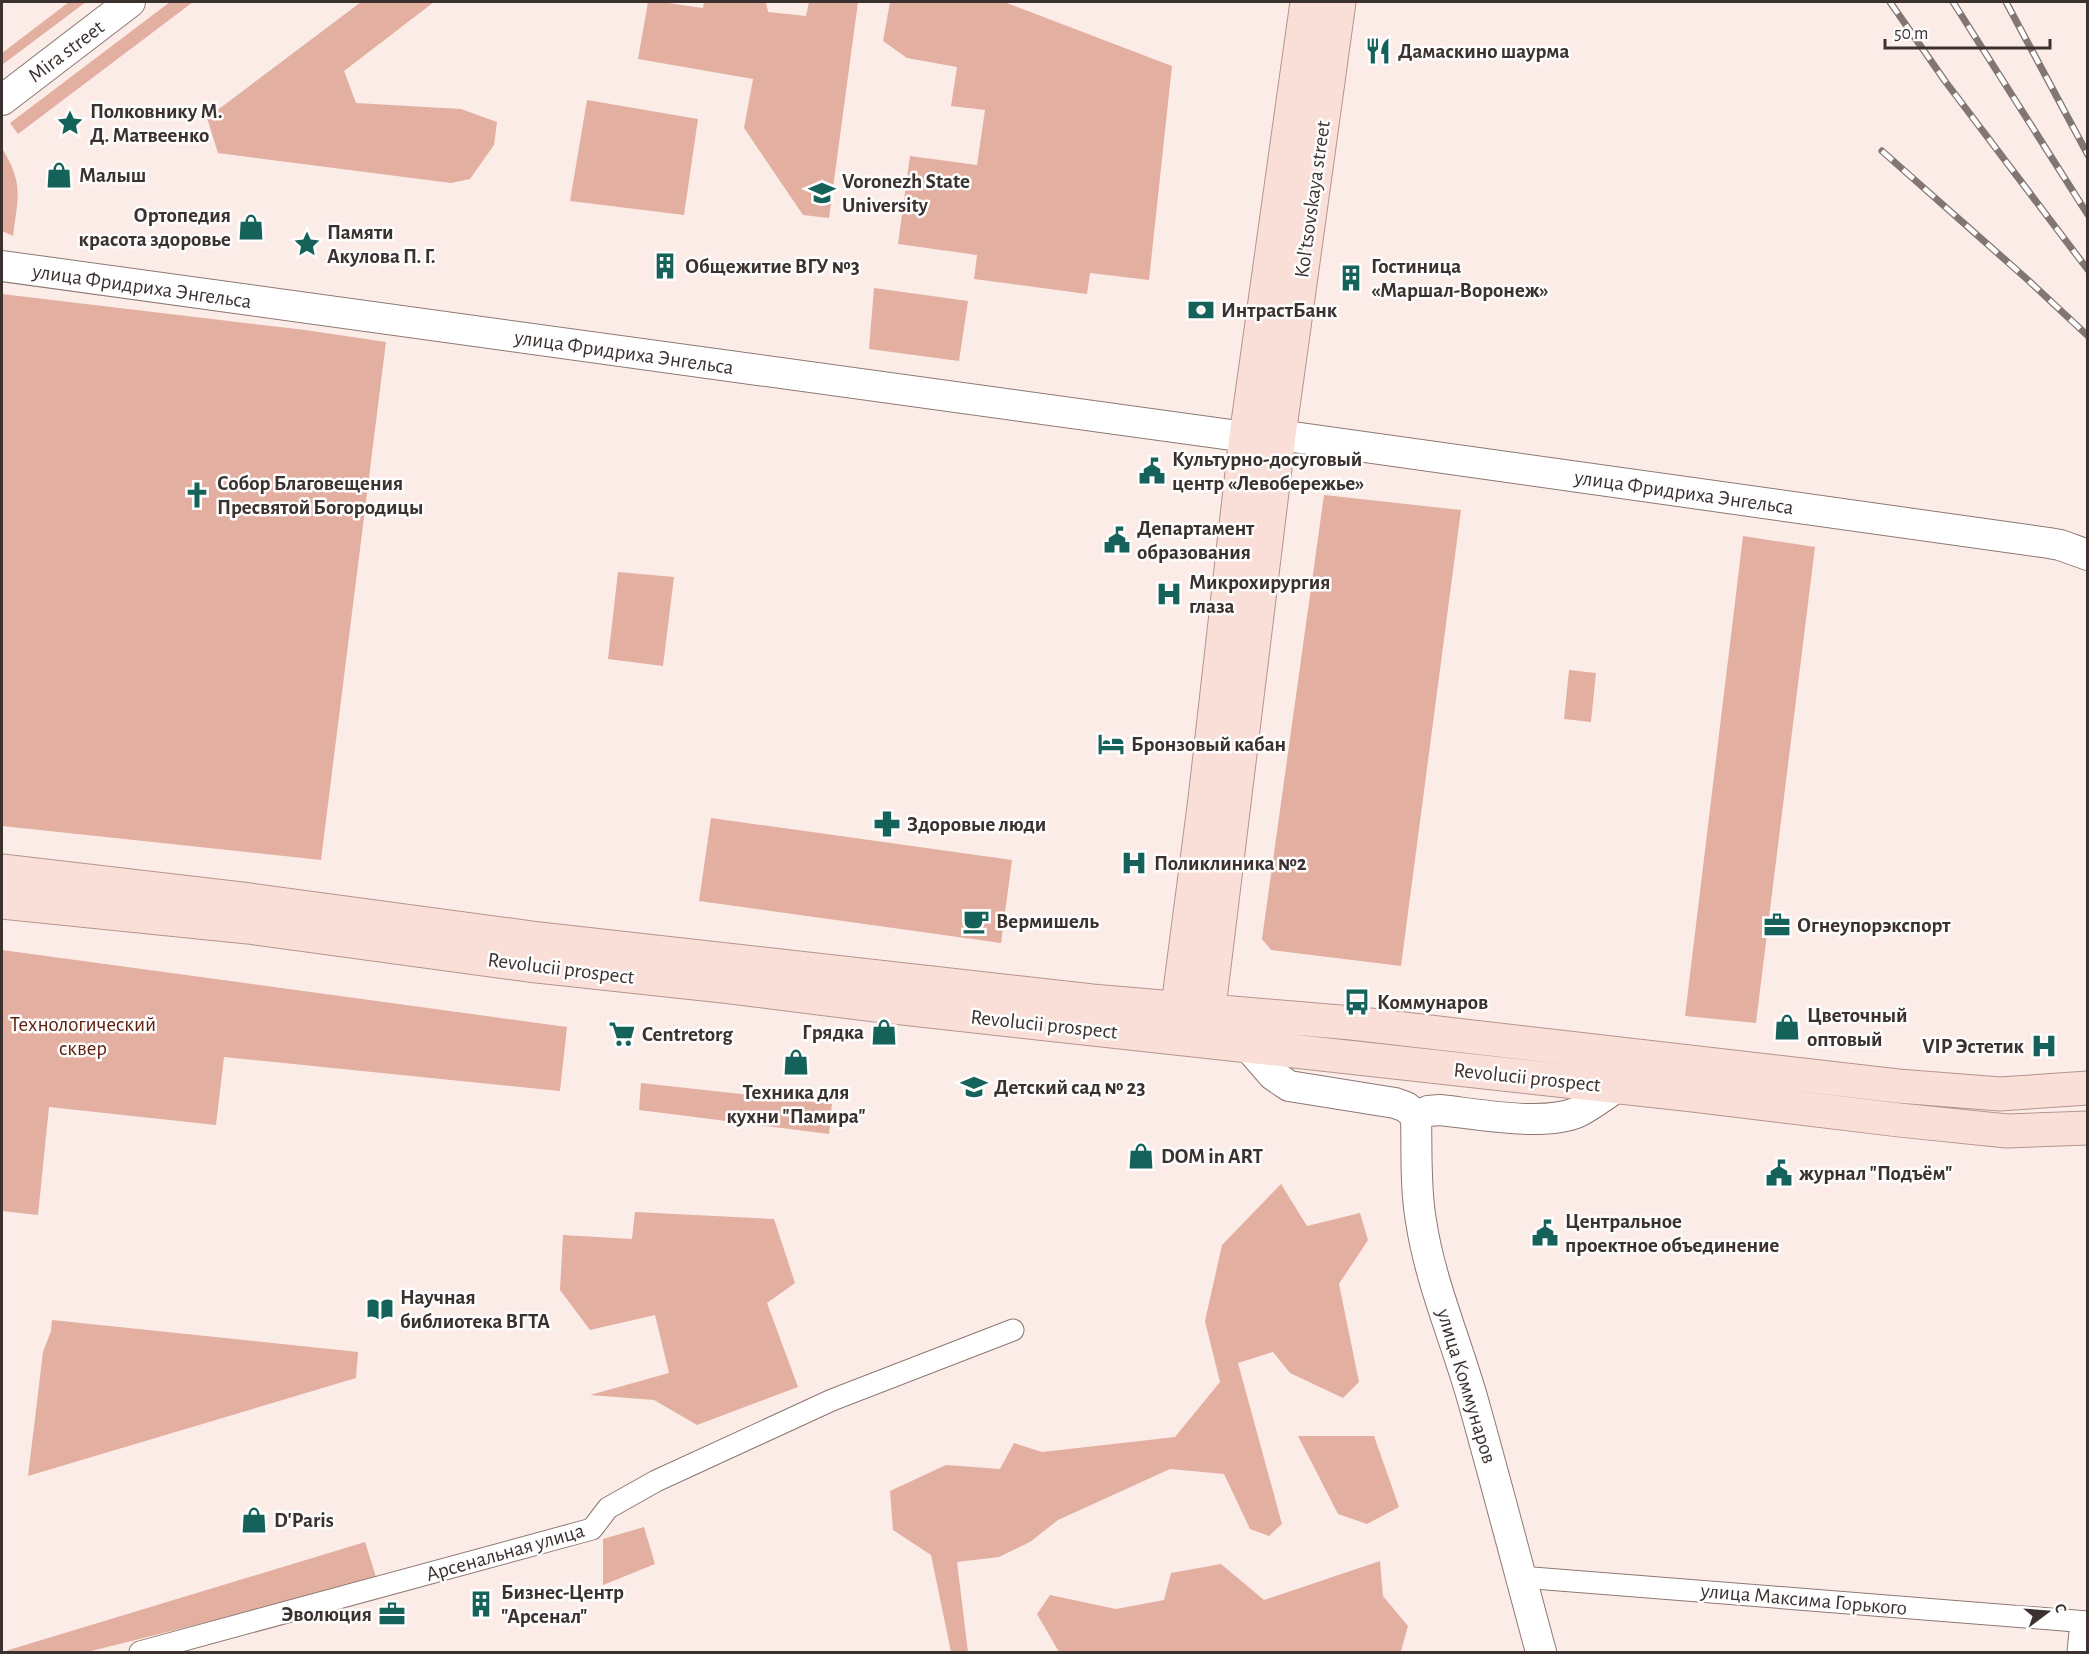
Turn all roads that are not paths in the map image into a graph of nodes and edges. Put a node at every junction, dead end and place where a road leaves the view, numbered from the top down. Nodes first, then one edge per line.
1 (130, 2) edge
2 (1307, 2) edge
3 (1339, 2) edge
4 (2, 100) edge
5 (2, 266) edge
6 (1279, 435) junction
7 (1246, 437) junction
8 (2088, 555) edge
9 (2, 871) edge
10 (2, 902) edge
11 (1191, 1024) junction
12 (1247, 1045) junction
13 (1617, 1087) junction
14 (2088, 1088) edge
15 (1416, 1116) junction
16 (2088, 1128) edge
17 (1014, 1330) dead end
18 (1521, 1577) junction
19 (2084, 1622) edge
20 (140, 1653) edge
21 (1541, 1653) edge
22 (2078, 1653) edge

1 - 4 street, Mira street
2 - 7 main road, Kol'tsovskaya street
3 - 6 main road, Kol'tsovskaya street
5 - 7 street, улица Фридриха Энгельса
6 - 7 main road
6 - 8 street, улица Фридриха Энгельса
6 - 11 main road, Kol'tsovskaya street
7 - 11 main road, Kol'tsovskaya street
9 - 11 main road, Revolucii prospect
10 - 11 main road, Revolucii prospect
11 - 12 main road, Revolucii prospect
11 - 14 main road, Revolucii prospect
12 - 13 main road, Revolucii prospect
12 - 15 street
13 - 15 street
13 - 16 main road, Revolucii prospect
15 - 18 street, улица Коммунаров
17 - 20 street, Арсенальная улица
18 - 19 street, улица Максима Горького
18 - 21 street, улица Коммунаров
19 - 22 street

